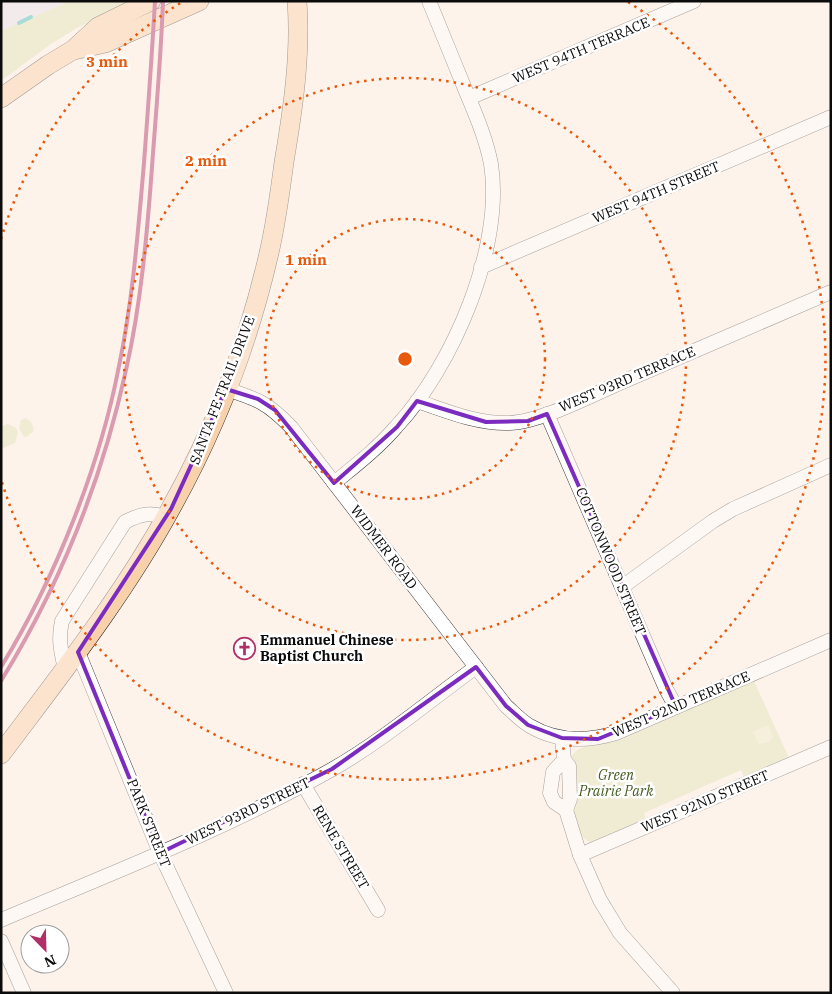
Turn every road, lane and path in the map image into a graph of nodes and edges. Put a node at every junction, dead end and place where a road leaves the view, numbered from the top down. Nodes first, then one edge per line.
1 (151, 1) edge
2 (199, 1) edge
3 (297, 1) edge
4 (429, 1) edge
5 (694, 1) edge
6 (73, 50) junction
7 (1, 98) edge
8 (469, 98) junction
9 (831, 117) edge
10 (481, 267) junction
11 (831, 292) edge
12 (226, 389) junction
13 (417, 401) junction
14 (547, 414) junction
15 (831, 465) edge
16 (334, 483) junction
17 (166, 517) junction
18 (622, 587) junction
19 (831, 640) edge
20 (78, 652) junction
21 (476, 667) junction
22 (65, 669) junction
23 (676, 707) junction
24 (528, 725) joint
25 (562, 738) junction
26 (831, 747) edge
27 (1, 754) edge
28 (564, 760) junction
29 (303, 784) junction
30 (566, 810) junction
31 (160, 853) junction
32 (580, 855) junction
33 (378, 910) dead end
34 (1, 920) edge
35 (1, 940) edge
36 (24, 993) edge
37 (226, 993) edge
38 (673, 993) edge

1 - 6 main road
2 - 6 main road
3 - 12 main road, SANTA FE TRAIL DRIVE
4 - 8 street
5 - 8 street, WEST 94TH TERRACE
6 - 7 main road
8 - 10 street
9 - 10 street, WEST 94TH STREET
10 - 13 street
11 - 14 street, WEST 93RD TERRACE
12 - 16 street, WIDMER ROAD
12 - 17 main road, SANTA FE TRAIL DRIVE
13 - 14 street, WEST 93RD TERRACE
13 - 16 street
14 - 18 street, COTTONWOOD STREET
15 - 18 street
16 - 21 street, WIDMER ROAD
17 - 20 main road, SANTA FE TRAIL DRIVE
17 - 22 street
18 - 23 street, COTTONWOOD STREET
19 - 23 street, WEST 92ND TERRACE
20 - 22 main road, SANTA FE TRAIL DRIVE
20 - 31 street, PARK STREET
21 - 24 street, WIDMER ROAD
21 - 29 street, WEST 93RD STREET
22 - 27 main road, SANTA FE TRAIL DRIVE
23 - 25 street, WEST 92ND TERRACE
24 - 25 street, WEST 92ND TERRACE
25 - 28 street
26 - 32 street, WEST 92ND STREET
28 - 30 street
28 - 30 street
29 - 31 street, WEST 93RD STREET
29 - 33 street, RENE STREET
30 - 32 street
31 - 34 street, WEST 93RD STREET
31 - 37 street, PARK STREET
32 - 38 street
35 - 36 street

